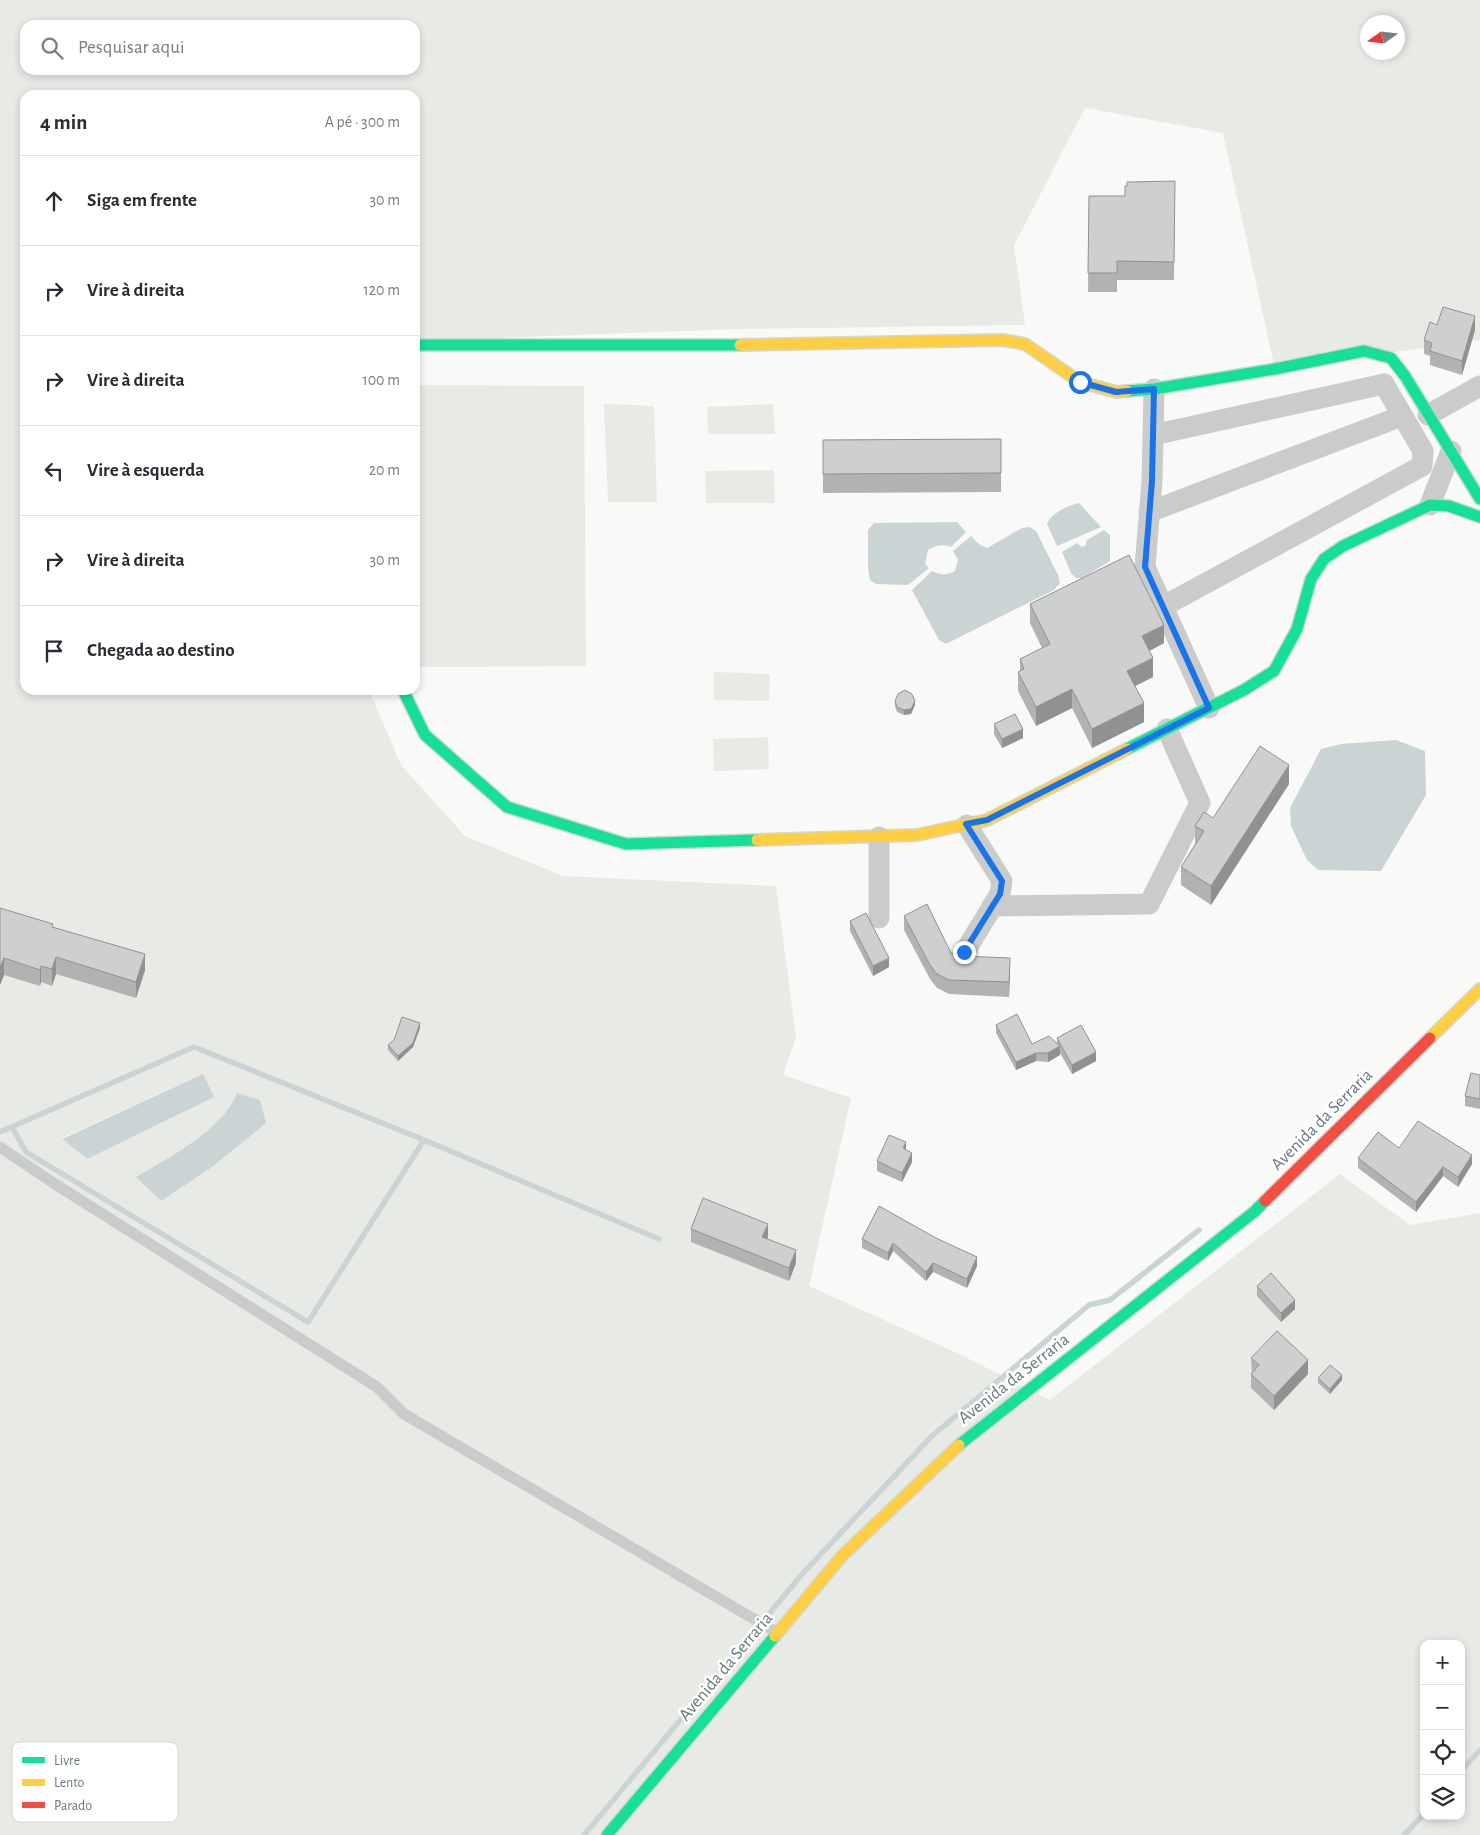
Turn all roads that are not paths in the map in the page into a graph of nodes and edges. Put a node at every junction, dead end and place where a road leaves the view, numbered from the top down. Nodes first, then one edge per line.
1 (420, 345) edge
2 (1480, 386) edge
3 (1154, 389) junction
4 (1428, 414) junction
5 (1402, 416) junction
6 (1153, 435) junction
7 (1451, 452) junction
8 (1480, 500) edge
9 (1430, 505) junction
10 (1149, 512) junction
11 (1480, 517) edge
12 (1162, 606) junction
13 (406, 695) edge
14 (1209, 708) junction
15 (1167, 729) junction
16 (966, 824) junction
17 (879, 837) junction
18 (992, 906) junction
19 (879, 918) dead end
20 (964, 952) dead end
21 (1480, 989) edge
22 (0, 1147) edge
23 (778, 1633) junction
24 (607, 1835) edge

1 - 3 street
2 - 4 street
3 - 4 street
3 - 6 street
4 - 7 street
5 - 6 street
5 - 10 street
5 - 12 street
6 - 10 street
7 - 8 street
7 - 9 street
9 - 11 street
9 - 14 street
10 - 12 street
12 - 14 street
13 - 17 street
14 - 15 street
15 - 16 street
15 - 18 street
16 - 17 street
16 - 18 street
17 - 19 street
18 - 20 street
21 - 23 street, Avenida da Serraria
22 - 23 lane
23 - 24 street, Avenida da Serraria

